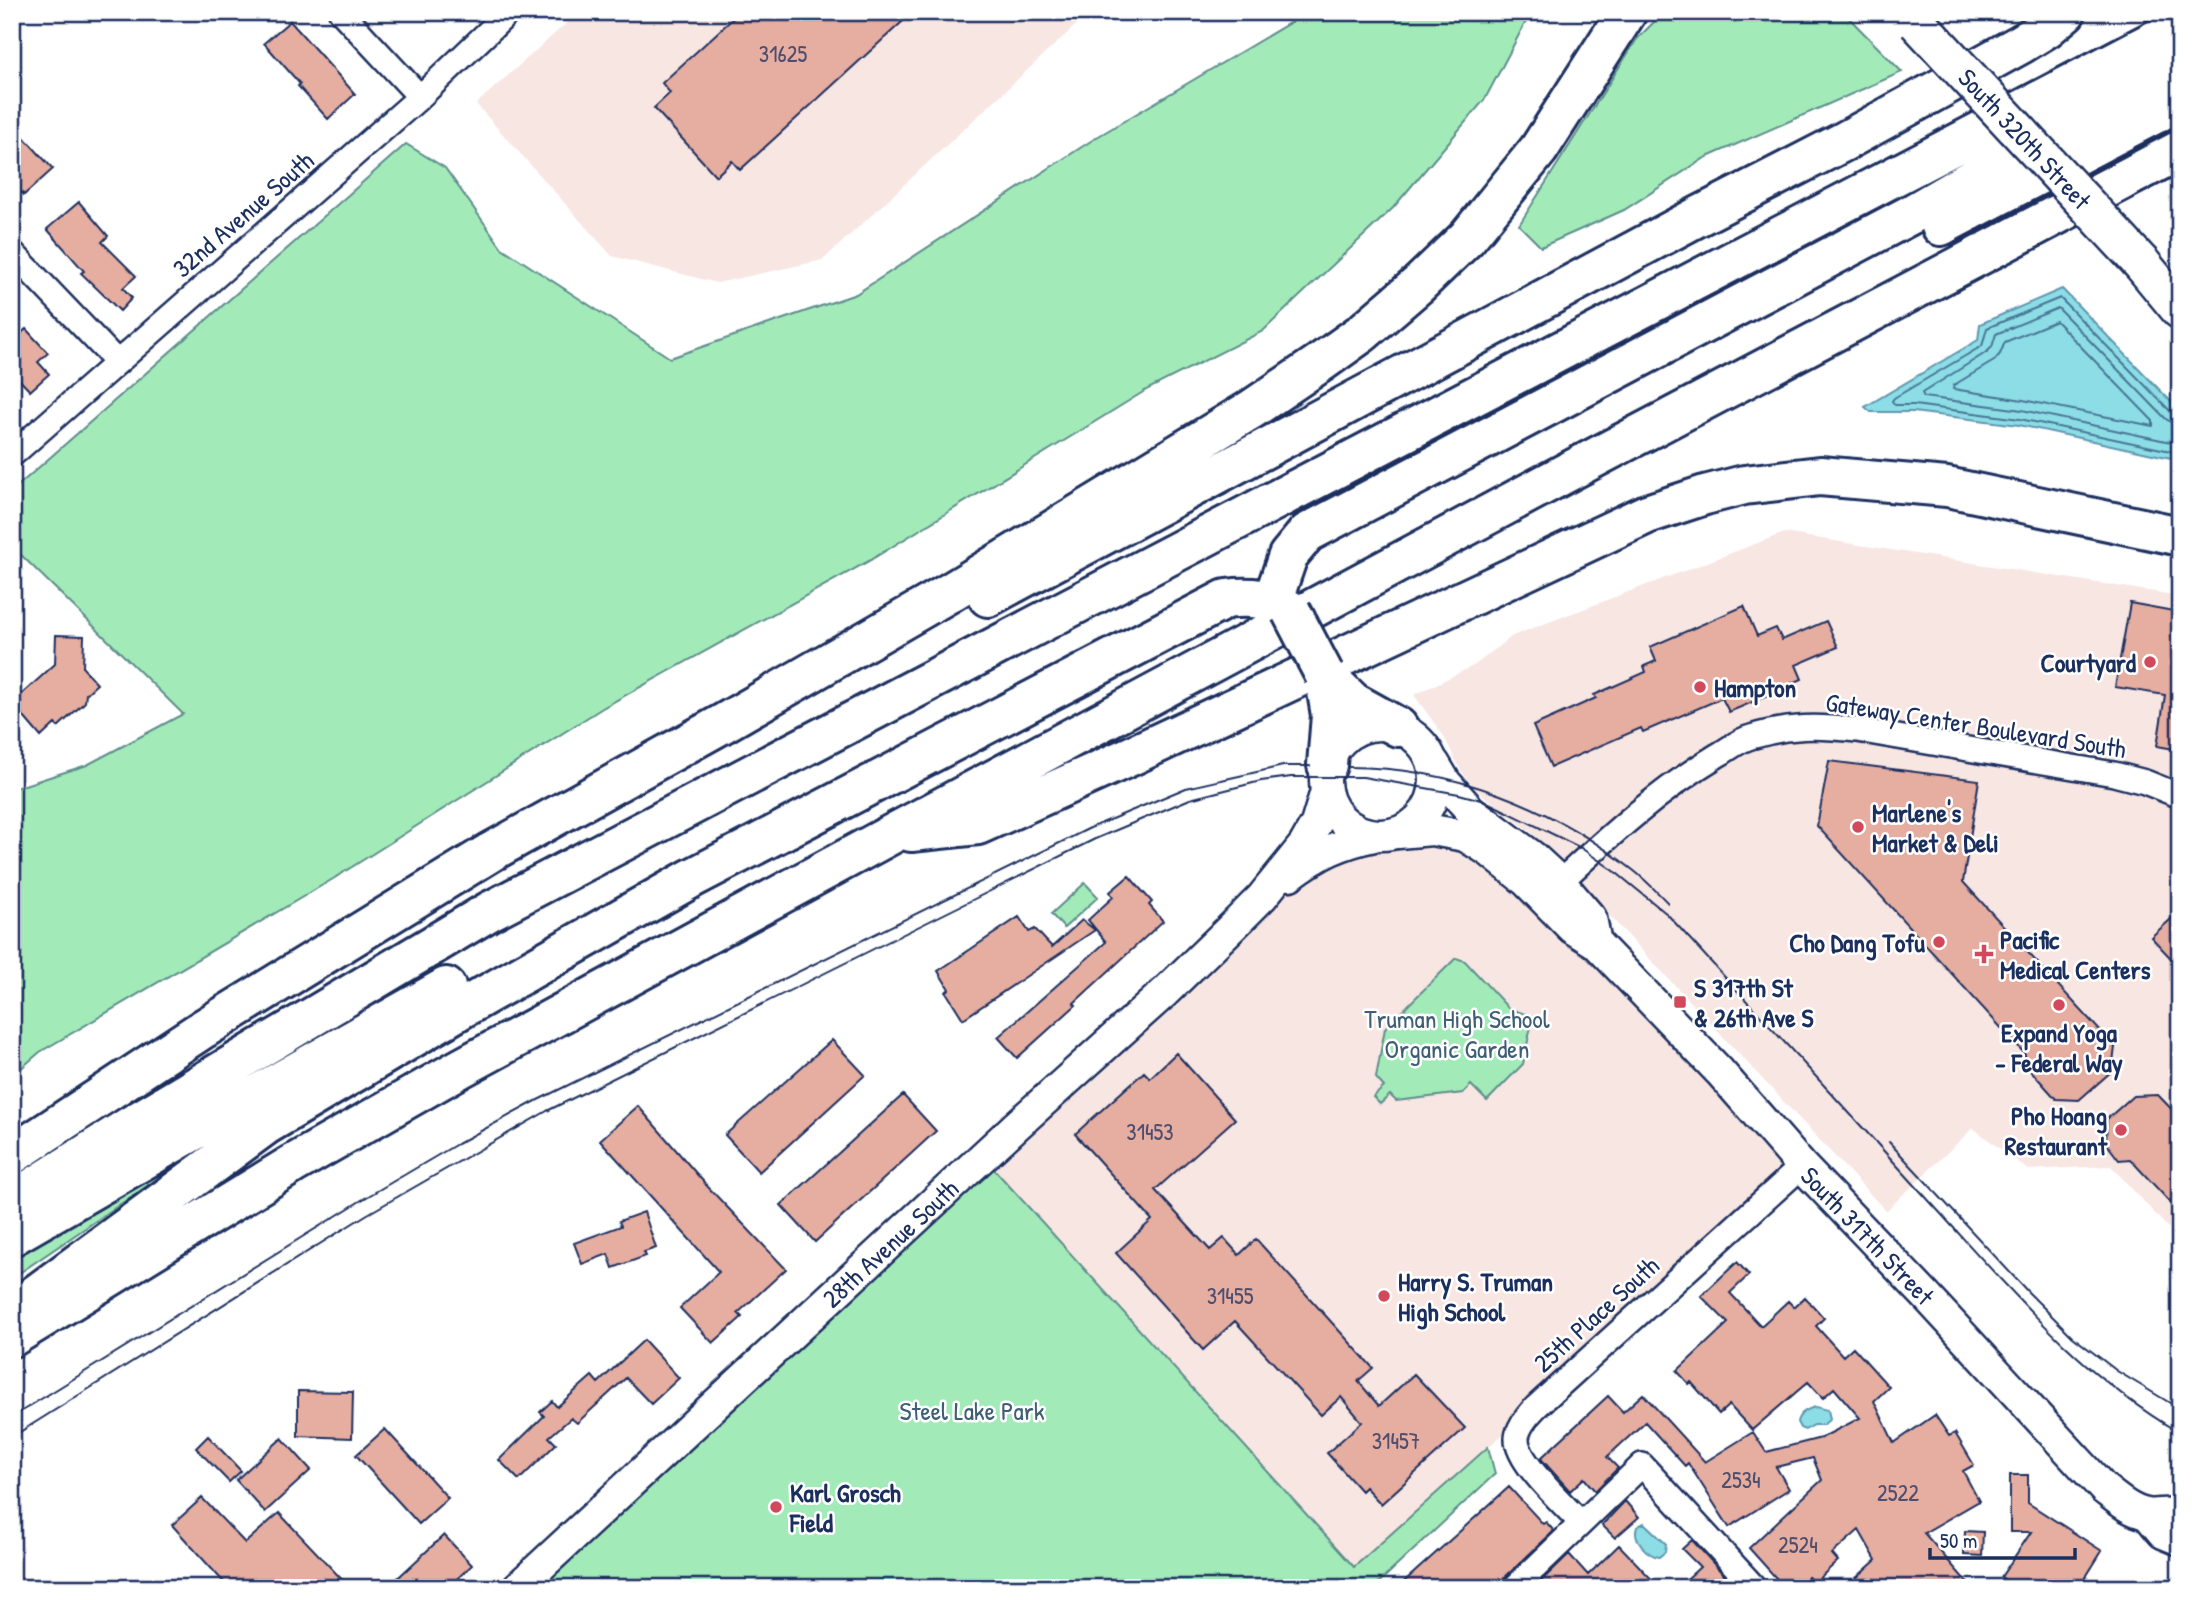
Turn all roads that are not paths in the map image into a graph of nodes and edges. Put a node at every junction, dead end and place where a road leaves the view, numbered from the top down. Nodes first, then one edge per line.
1 (341, 12) edge
2 (509, 12) edge
3 (1627, 12) edge
4 (2066, 12) edge
5 (1913, 15) edge
6 (2180, 27) edge
7 (2180, 58) edge
8 (419, 97) junction
9 (2180, 101) edge
10 (2180, 150) edge
11 (12, 252) edge
12 (2142, 264) junction
13 (2180, 296) edge
14 (2180, 310) edge
15 (117, 362) junction
16 (12, 455) edge
17 (1380, 508) junction
18 (2180, 536) edge
19 (1285, 598) junction
20 (1156, 623) junction
21 (1342, 708) junction
22 (722, 724) junction
23 (1398, 727) junction
24 (1433, 761) junction
25 (1326, 778) junction
26 (2180, 796) edge
27 (892, 834) junction
28 (1386, 834) junction
29 (1560, 882) junction
30 (1262, 897) junction
31 (1596, 943) junction
32 (12, 1155) edge
33 (1802, 1166) junction
34 (12, 1201) edge
35 (12, 1236) edge
36 (12, 1311) edge
37 (12, 1337) edge
38 (2148, 1515) junction
39 (2180, 1516) edge
40 (1581, 1524) junction
41 (2180, 1540) edge
42 (517, 1588) edge
43 (1514, 1588) edge
44 (1755, 1588) edge

1 - 8 street
2 - 8 street, 32nd Avenue South
3 - 22 highway
4 - 22 highway
5 - 12 main road, South 320th Street, bridge
6 - 34 highway
7 - 17 highway
8 - 15 street, 32nd Avenue South
9 - 17 highway
10 - 27 highway
11 - 15 street
12 - 13 main road, South 320th Street
12 - 14 main road, South 320th Street
15 - 16 street, 32nd Avenue South
17 - 19 highway
18 - 27 highway
19 - 20 highway
19 - 21 highway, bridge
20 - 35 highway
20 - 36 highway
21 - 23 highway
21 - 25 highway
22 - 32 highway
23 - 24 street
23 - 25 street
24 - 28 street
24 - 29 street, South 317th Street
25 - 28 street
25 - 30 street, 28th Avenue South
26 - 29 street, Gateway Center Boulevard South
27 - 37 highway
28 - 30 street, 28th Avenue South
28 - 31 street, South 317th Street
29 - 31 street, South 317th Street
30 - 42 street, 28th Avenue South
31 - 33 street, South 317th Street
33 - 38 street, South 317th Street
33 - 40 street, 25th Place South
38 - 39 street, South 317th Street
38 - 41 street, South 317th Street
40 - 43 street
40 - 44 street

